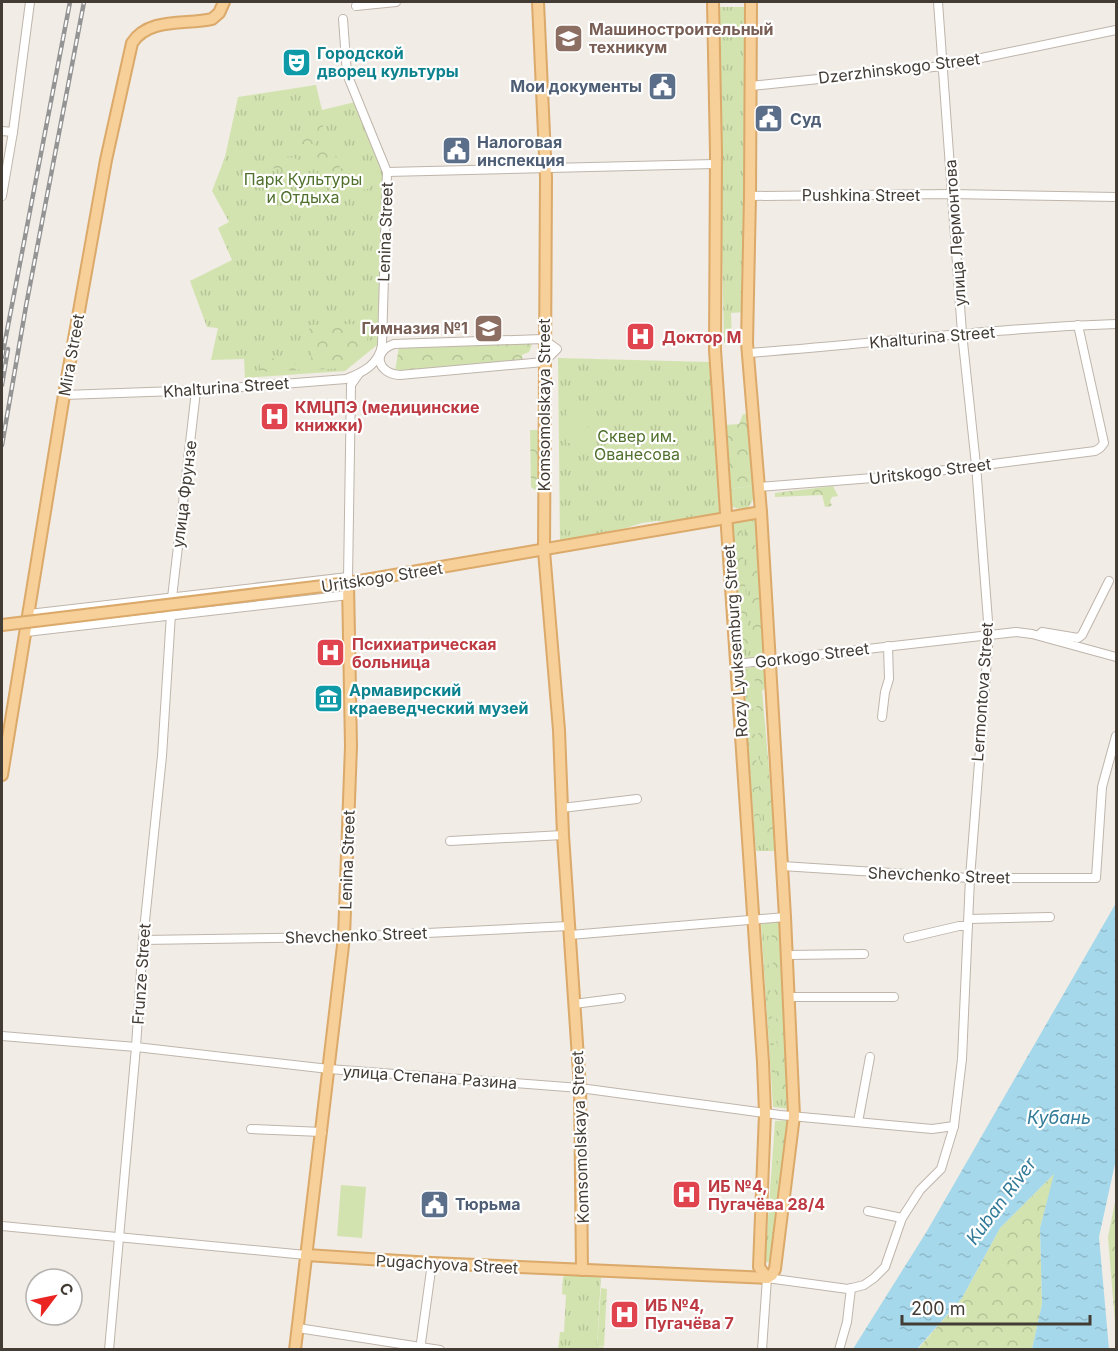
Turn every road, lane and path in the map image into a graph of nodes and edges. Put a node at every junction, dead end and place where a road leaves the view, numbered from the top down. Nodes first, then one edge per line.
1 (30, 2) edge
2 (224, 2) edge
3 (396, 2) edge
4 (538, 2) edge
5 (713, 2) edge
6 (751, 2) edge
7 (938, 2) edge
8 (356, 6) dead end
9 (343, 19) dead end
10 (1116, 30) edge
11 (943, 66) junction
12 (751, 86) junction
13 (2, 131) edge
14 (13, 132) junction
15 (715, 164) junction
16 (546, 168) junction
17 (387, 172) junction
18 (951, 194) junction
19 (2, 196) edge
20 (750, 196) junction
21 (1116, 197) edge
22 (1116, 324) edge
23 (1078, 325) junction
24 (962, 333) junction
25 (543, 339) junction
26 (748, 353) junction
27 (380, 355) junction
28 (544, 362) junction
29 (362, 372) junction
30 (196, 391) junction
31 (63, 395) junction
32 (976, 465) junction
33 (759, 487) junction
34 (761, 512) junction
35 (725, 519) junction
36 (544, 551) junction
37 (1109, 581) dead end
38 (348, 585) junction
39 (172, 598) junction
40 (29, 614) junction
41 (170, 616) junction
42 (2, 625) edge
43 (26, 632) junction
44 (989, 634) junction
45 (1038, 636) junction
46 (888, 646) junction
47 (1116, 657) edge
48 (768, 661) junction
49 (736, 664) junction
50 (882, 717) dead end
51 (1116, 736) edge
52 (2, 775) edge
53 (637, 800) dead end
54 (562, 808) junction
55 (563, 835) junction
56 (450, 841) dead end
57 (782, 866) junction
58 (970, 878) junction
59 (785, 917) junction
60 (1050, 917) dead end
61 (754, 921) junction
62 (968, 923) junction
63 (569, 930) junction
64 (344, 937) junction
65 (908, 938) dead end
66 (143, 940) junction
67 (864, 954) dead end
68 (787, 955) junction
69 (789, 997) junction
70 (894, 997) dead end
71 (621, 998) dead end
72 (574, 1004) junction
73 (2, 1036) edge
74 (136, 1047) junction
75 (870, 1057) dead end
76 (329, 1069) junction
77 (580, 1088) junction
78 (765, 1113) junction
79 (794, 1116) junction
80 (858, 1122) junction
81 (954, 1126) junction
82 (251, 1130) dead end
83 (322, 1132) junction
84 (868, 1211) dead end
85 (902, 1218) junction
86 (2, 1226) edge
87 (119, 1237) junction
88 (306, 1255) junction
89 (432, 1263) junction
90 (582, 1270) junction
91 (766, 1278) junction
92 (851, 1288) junction
93 (298, 1328) junction
94 (420, 1348) edge
95 (109, 1350) edge
96 (295, 1350) edge
97 (440, 1350) edge
98 (762, 1350) edge
99 (839, 1350) edge

1 - 14 street
2 - 31 main road, Mira Street
3 - 8 street
4 - 16 main road, Komsomolskaya Street
5 - 15 main road, Rozy Lyuksemburg Street
6 - 12 main road, Rozy Lyuksemburg Street
7 - 11 street, улица Лермонтова
9 - 17 street, Lenina Street
10 - 11 street, Dzerzhinskogo Street
11 - 12 street, Dzerzhinskogo Street
11 - 18 street, улица Лермонтова
12 - 20 main road, Rozy Lyuksemburg Street
13 - 14 street
14 - 19 street
15 - 16 street
15 - 35 main road, Rozy Lyuksemburg Street
16 - 17 street
16 - 25 main road, Komsomolskaya Street
17 - 27 street, Lenina Street
18 - 20 street, Pushkina Street
18 - 21 street, Pushkina Street
18 - 24 street, улица Лермонтова
20 - 26 main road, Rozy Lyuksemburg Street
22 - 23 street, Khalturina Street
23 - 24 street, Khalturina Street
23 - 32 street, Uritskogo Street
24 - 26 street, Khalturina Street
24 - 32 street, улица Лермонтова
25 - 27 street, Khalturina Street
25 - 28 main road, Komsomolskaya Street
26 - 33 main road, Rozy Lyuksemburg Street
27 - 28 street
27 - 29 street, Khalturina Street
28 - 36 main road, Komsomolskaya Street
29 - 30 street, Khalturina Street
29 - 38 street, Lenina Street
30 - 31 street, Khalturina Street
30 - 39 street, улица Фрунзе
31 - 40 main road, Mira Street
32 - 33 street, Uritskogo Street
32 - 44 street, Lermontova Street
33 - 34 main road, Rozy Lyuksemburg Street
34 - 35 main road, Uritskogo Street
34 - 48 main road, Rozy Lyuksemburg Street
35 - 36 main road, Uritskogo Street
35 - 49 main road, Rozy Lyuksemburg Street
36 - 38 main road, Uritskogo Street
36 - 54 main road, Komsomolskaya Street
37 - 45 street, Gorkogo Street
38 - 39 street, Uritskogo Street
38 - 41 street, Uritskogo Street
38 - 42 main road, Uritskogo Street, bridge
38 - 64 main road, Lenina Street
39 - 40 street, Uritskogo Street
39 - 41 street, Frunze Street
40 - 43 main road, Mira Street
41 - 43 street, Uritskogo Street
41 - 66 street, Frunze Street
43 - 52 main road, Mira Street
44 - 45 street, Gorkogo Street
44 - 46 street, Gorkogo Street
44 - 58 street, Lermontova Street
45 - 47 street, Gorkogo Street
46 - 48 street, Gorkogo Street
46 - 50 street, Gorkogo Street
48 - 49 street, Gorkogo Street
48 - 57 main road, Rozy Lyuksemburg Street
49 - 61 main road, Rozy Lyuksemburg Street
51 - 58 street, Shevchenko Street
53 - 54 street
54 - 55 main road, Komsomolskaya Street
55 - 56 street
55 - 63 main road, Komsomolskaya Street
57 - 58 street, Shevchenko Street
57 - 59 main road, Rozy Lyuksemburg Street
58 - 62 street, Lermontova Street
59 - 61 street, Shevchenko Street
59 - 68 main road, Rozy Lyuksemburg Street
60 - 62 street
61 - 63 street, Shevchenko Street
61 - 78 main road, Rozy Lyuksemburg Street
62 - 65 street
62 - 81 street, Lermontova Street
63 - 64 street, Shevchenko Street
63 - 72 main road, Komsomolskaya Street
64 - 66 street, Shevchenko Street
64 - 76 main road, Lenina Street
66 - 74 street, Frunze Street
67 - 68 street
68 - 69 main road, Rozy Lyuksemburg Street
69 - 70 street
69 - 79 main road, Rozy Lyuksemburg Street
71 - 72 street
72 - 77 main road, Komsomolskaya Street
73 - 74 street, улица Степана Разина
74 - 76 street, улица Степана Разина
74 - 87 street, Frunze Street
75 - 80 street
76 - 77 street, улица Степана Разина
76 - 83 main road, Lenina Street
77 - 78 street, улица Степана Разина
77 - 90 main road, Komsomolskaya Street
78 - 79 street, улица Степана Разина
78 - 91 main road, Rozy Lyuksemburg Street
79 - 80 street, улица Степана Разина
79 - 91 main road, Rozy Lyuksemburg Street
80 - 81 street, улица Степана Разина
81 - 85 street, Lermontova Street
82 - 83 street
83 - 88 main road, Lenina Street
84 - 85 street
85 - 92 street, Lermontova Street
86 - 87 street, Pugachyova Street
87 - 88 street, Pugachyova Street
87 - 95 street, Frunze Street
88 - 89 main road, Pugachyova Street
88 - 93 main road, Lenina Street
89 - 90 main road, Pugachyova Street
89 - 94 street
90 - 91 main road, Pugachyova Street
91 - 92 street, Pugachyova Street
91 - 98 street, Rozy Lyuksemburg Street
92 - 99 street
93 - 94 street
93 - 96 main road, Lenina Street
94 - 97 street

